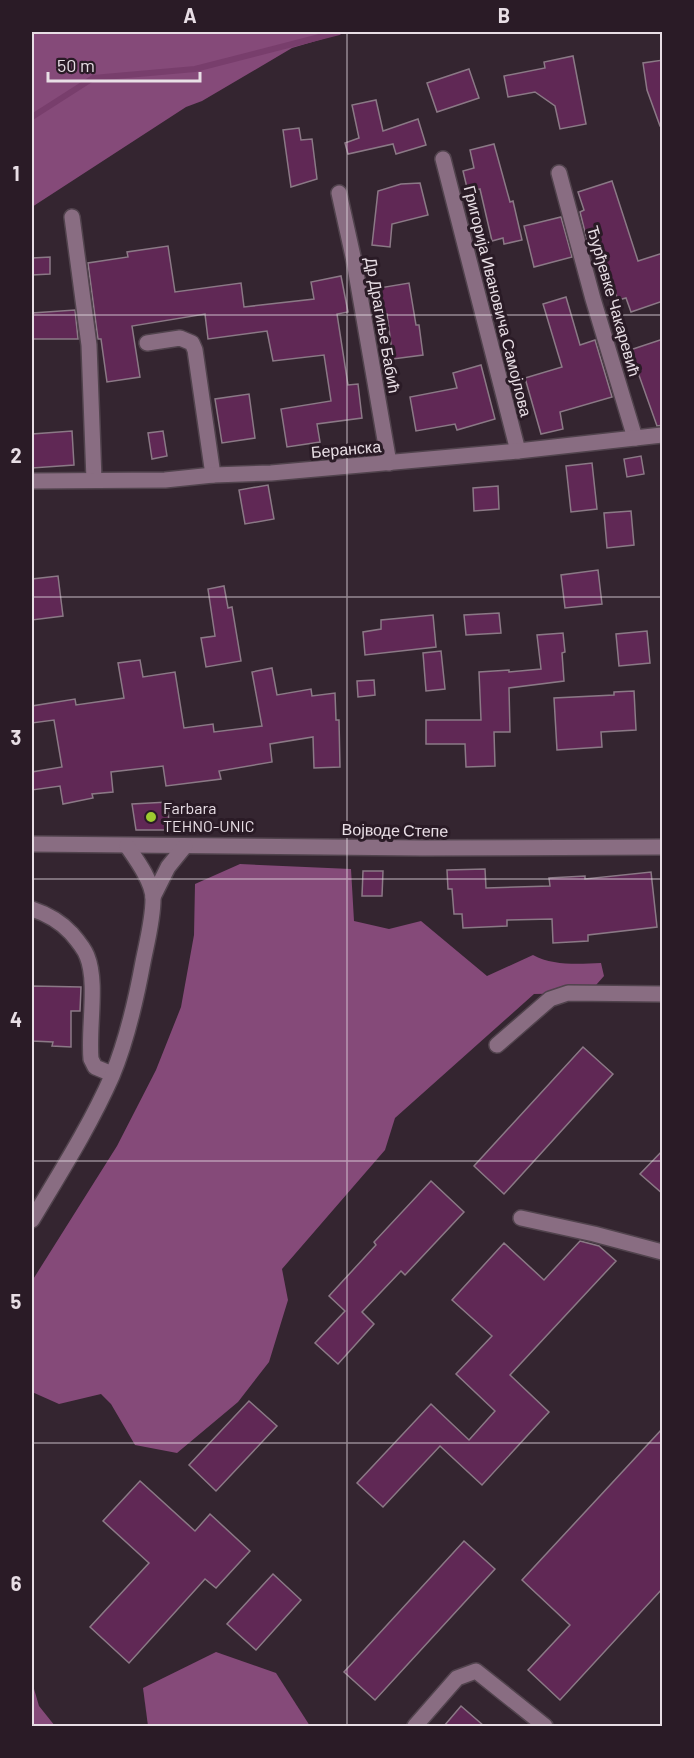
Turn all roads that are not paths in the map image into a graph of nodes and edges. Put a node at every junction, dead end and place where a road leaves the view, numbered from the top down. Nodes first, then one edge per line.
1 (443, 159) dead end
2 (559, 173) dead end
3 (339, 193) dead end
4 (72, 217) dead end
5 (147, 343) dead end
6 (663, 435) edge
7 (635, 438) junction
8 (518, 451) junction
9 (389, 463) junction
10 (213, 475) junction
11 (94, 480) junction
12 (32, 481) edge
13 (32, 844) edge
14 (128, 846) junction
15 (185, 846) junction
16 (663, 847) edge
17 (153, 897) junction
18 (32, 909) edge
19 (663, 994) edge
20 (497, 1045) dead end
21 (112, 1074) junction
22 (520, 1218) dead end
23 (32, 1220) edge
24 (663, 1252) edge
25 (537, 1724) edge
26 (415, 1726) edge

1 - 8 street, Григорија Ивановича Самојлова
2 - 7 street, Ђурђевке Чакаревић
3 - 9 street, Др Драгиње Бабић
4 - 11 street
5 - 10 street
6 - 7 street, Беранска
7 - 8 street, Беранска
8 - 9 street, Беранска
9 - 10 street, Беранска
10 - 11 street, Беранска
11 - 12 street, Беранска
13 - 14 street, Војводе Степе
14 - 15 street, Војводе Степе
14 - 17 street
15 - 16 street, Војводе Степе
15 - 17 street
17 - 21 street
18 - 21 street
19 - 20 street
21 - 23 street
22 - 24 street
25 - 26 street

